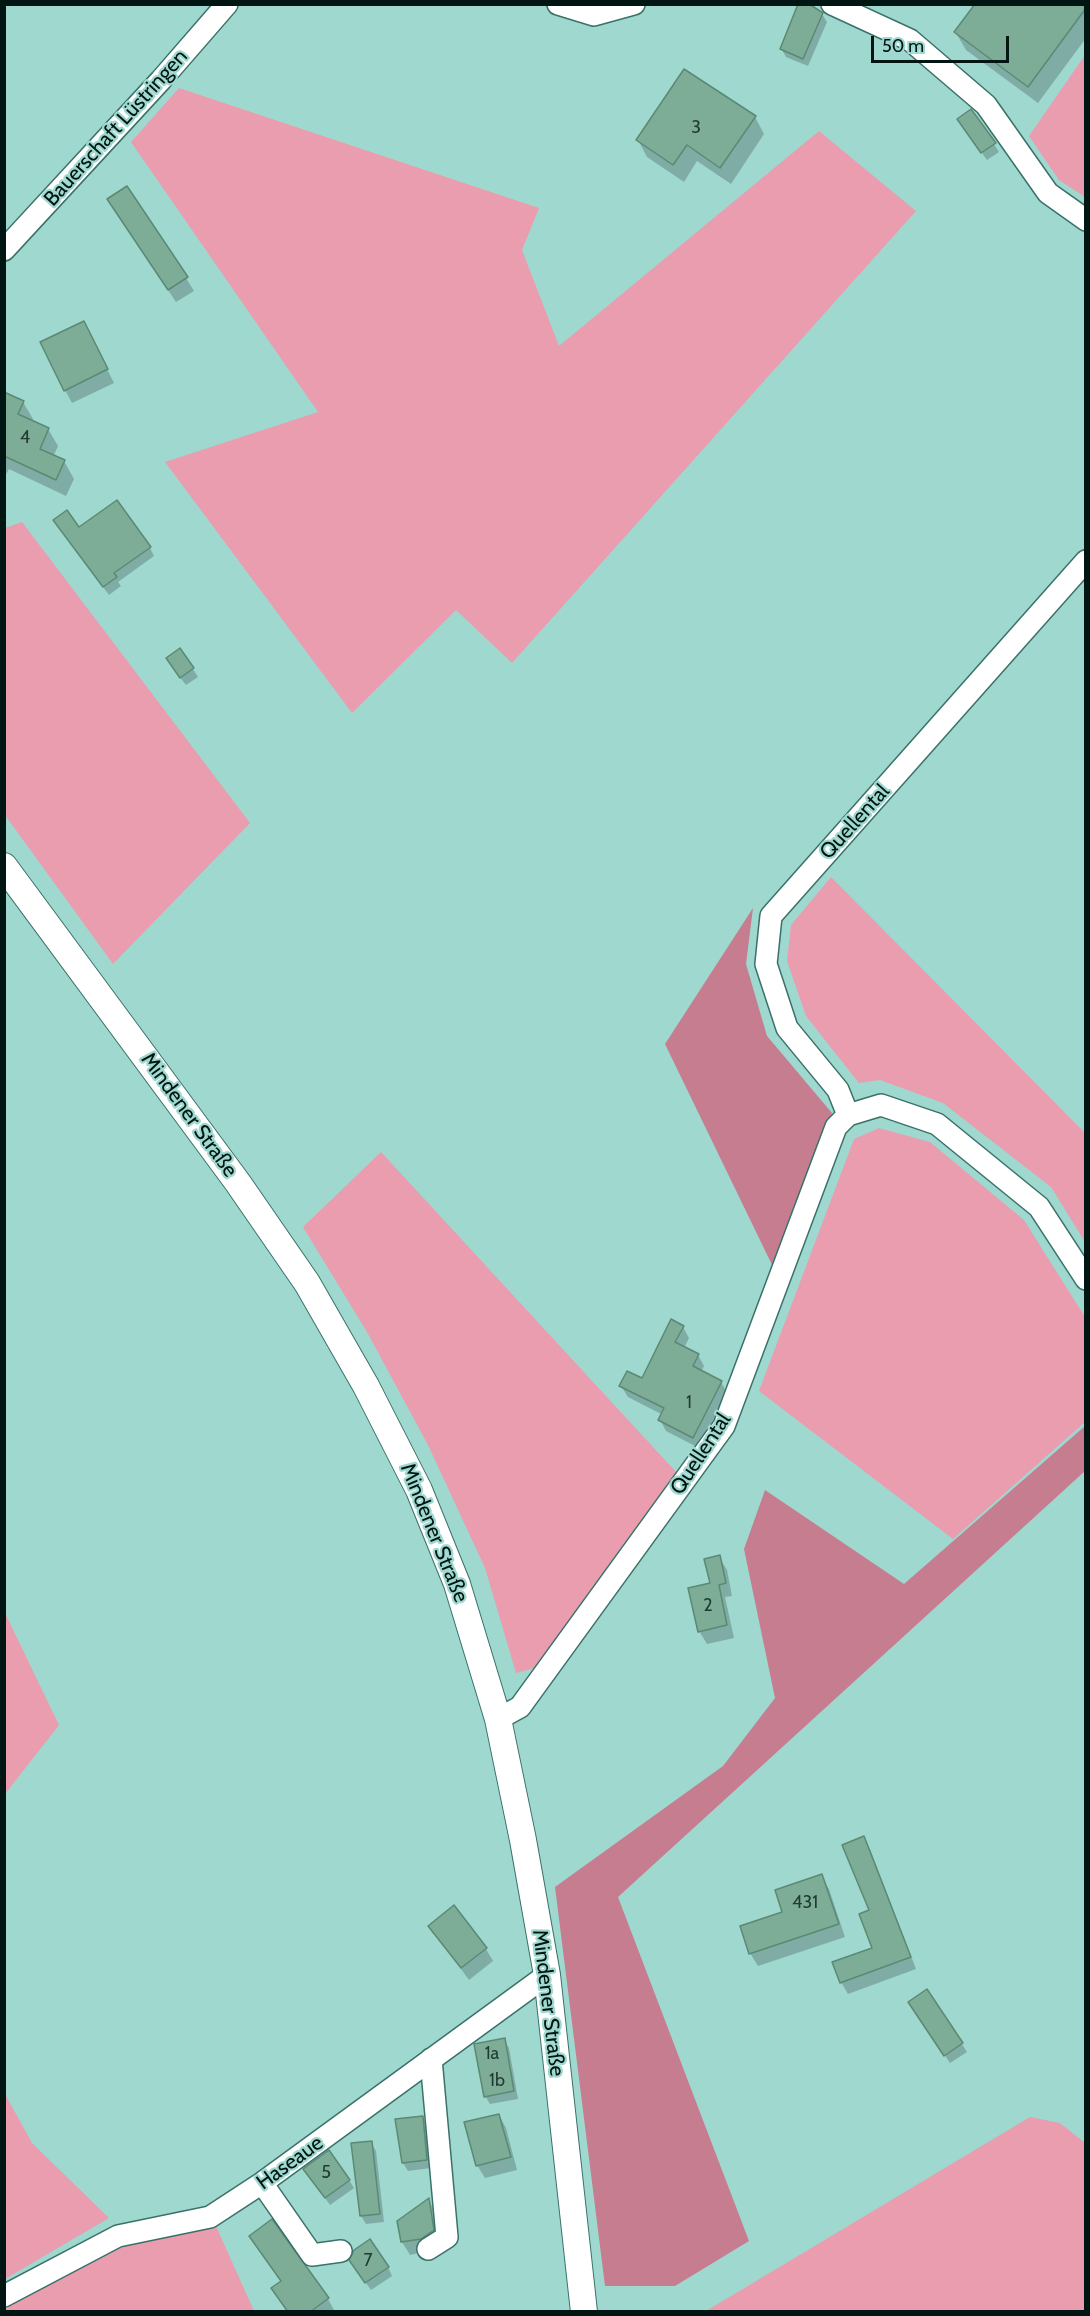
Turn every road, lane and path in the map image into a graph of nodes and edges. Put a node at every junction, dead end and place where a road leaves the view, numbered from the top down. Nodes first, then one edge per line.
1 (227, 4) edge
2 (558, 4) edge
3 (634, 4) edge
4 (832, 4) edge
5 (1086, 220) edge
6 (4, 250) edge
7 (1086, 561) edge
8 (4, 866) edge
9 (848, 1114) junction
10 (1086, 1279) edge
11 (498, 1719) junction
12 (546, 1975) junction
13 (431, 2060) junction
14 (262, 2183) junction
15 (428, 2249) dead end
16 (341, 2251) dead end
17 (4, 2296) edge
18 (584, 2312) edge

1 - 6 street, Bauerschaft Lüstringen
2 - 3 street
4 - 5 street
7 - 9 street, Quellental
8 - 11 main road, Mindener Straße
9 - 10 street
9 - 11 street, Quellental
11 - 12 main road, Mindener Straße
12 - 13 street, Haseaue
12 - 18 main road, Mindener Straße
13 - 14 street, Haseaue
13 - 15 street
14 - 16 street
14 - 17 street, Haseaue

